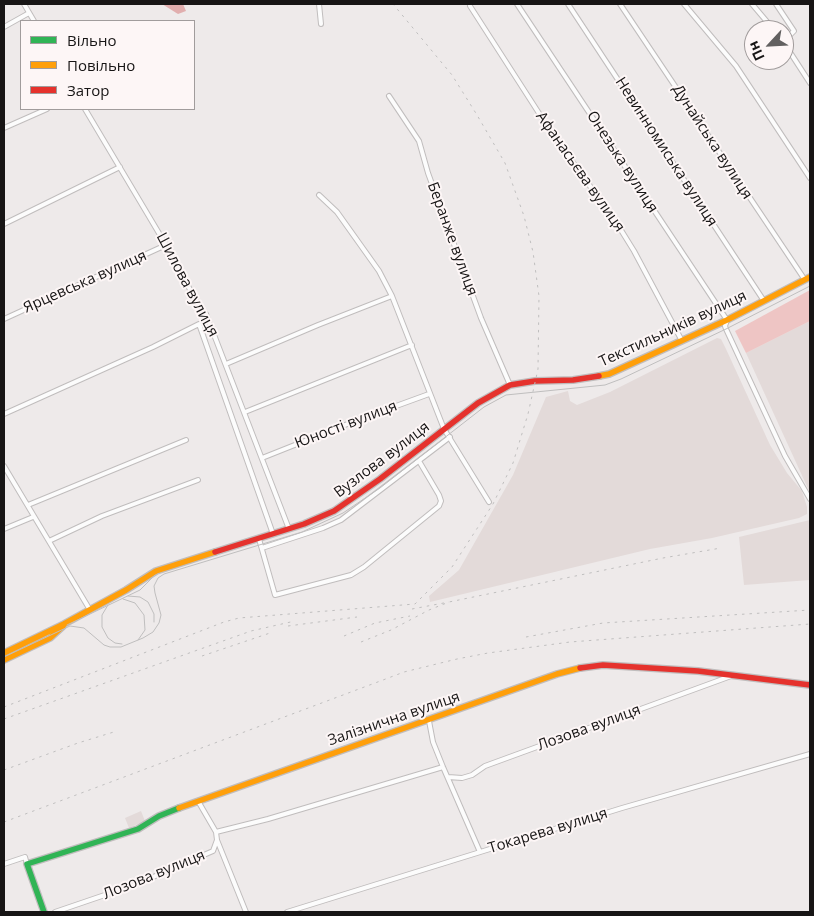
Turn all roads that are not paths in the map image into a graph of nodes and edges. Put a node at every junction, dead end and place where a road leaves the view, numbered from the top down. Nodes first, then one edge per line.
1 (24, 4) edge
2 (319, 4) edge
3 (517, 4) edge
4 (568, 4) edge
5 (620, 4) edge
6 (684, 4) edge
7 (752, 4) edge
8 (776, 4) edge
9 (470, 6) dead end
10 (29, 13) junction
11 (33, 20) edge
12 (766, 20) edge
13 (786, 20) edge
14 (321, 24) dead end
15 (4, 27) edge
16 (794, 58) edge
17 (810, 83) edge
18 (389, 96) dead end
19 (45, 110) edge
20 (86, 110) edge
21 (4, 128) edge
22 (120, 167) junction
23 (810, 178) edge
24 (319, 195) dead end
25 (4, 224) edge
26 (166, 245) junction
27 (807, 279) edge
28 (392, 296) junction
29 (764, 301) junction
30 (4, 319) edge
31 (727, 320) junction
32 (682, 342) junction
33 (412, 345) junction
34 (226, 364) junction
35 (510, 385) junction
36 (429, 394) junction
37 (244, 412) junction
38 (4, 414) edge
39 (444, 429) junction
40 (450, 437) junction
41 (186, 440) dead end
42 (262, 458) junction
43 (419, 461) junction
44 (4, 466) edge
45 (198, 480) dead end
46 (810, 499) edge
47 (488, 502) dead end
48 (28, 505) junction
49 (33, 517) junction
50 (288, 529) junction
51 (4, 530) edge
52 (273, 534) junction
53 (259, 538) junction
54 (48, 541) junction
55 (262, 548) junction
56 (90, 610) junction
57 (64, 624) junction
58 (4, 653) edge
59 (4, 660) edge
60 (731, 676) junction
61 (810, 685) edge
62 (429, 721) junction
63 (810, 754) edge
64 (443, 767) junction
65 (448, 777) junction
66 (198, 802) junction
67 (216, 832) junction
68 (217, 840) junction
69 (480, 852) junction
70 (4, 864) edge
71 (27, 864) junction
72 (44, 912) edge
73 (55, 912) edge
74 (246, 912) edge
75 (287, 912) edge

1 - 10 street
2 - 14 street
3 - 31 street, Онезька вулиця
4 - 29 street, Невинномиська вулиця
5 - 27 street, Дунайська вулиця
6 - 23 street
7 - 12 street
8 - 13 street
9 - 32 street, Афанасьєва вулиця
10 - 11 street
10 - 15 street
16 - 17 street
18 - 35 street, Беранже вулиця
19 - 21 street
20 - 22 street, Шилова вулиця
22 - 25 street
22 - 26 street, Шилова вулиця
24 - 28 street
26 - 30 street, Ярцевська вулиця
26 - 34 street, Шилова вулиця
27 - 29 street, Текстильників вулиця
28 - 33 street
28 - 34 street
29 - 31 street, Текстильників вулиця
31 - 32 street, Текстильників вулиця
31 - 46 street
32 - 35 street, Текстильників вулиця
33 - 36 street
33 - 37 street
34 - 37 street, Шилова вулиця
35 - 39 street, Вузлова вулиця
36 - 39 street
36 - 42 street, Юності вулиця
37 - 42 street, Шилова вулиця
38 - 52 street, Шилова вулиця
39 - 40 street
39 - 50 street, Вузлова вулиця
40 - 43 street
40 - 47 street
41 - 48 street
42 - 50 street, Шилова вулиця
43 - 55 street
43 - 55 street
44 - 48 street
45 - 54 street
48 - 49 street
49 - 51 street
49 - 54 street
50 - 52 street, Вузлова вулиця
52 - 53 street, Вузлова вулиця
53 - 55 street
53 - 56 street, Вузлова вулиця
54 - 56 street
56 - 57 street, Вузлова вулиця
57 - 58 street, Вузлова вулиця
57 - 59 street, Вузлова вулиця
60 - 61 street, Залізнична вулиця
60 - 62 street, Залізнична вулиця
60 - 65 street, Лозова вулиця
62 - 64 street
62 - 66 street, Залізнична вулиця
63 - 69 street, Токарева вулиця
64 - 65 street
64 - 67 street, Лозова вулиця
65 - 69 street
66 - 67 street
66 - 71 street, Залізнична вулиця
67 - 68 street
68 - 73 street, Лозова вулиця
68 - 74 street
69 - 75 street, Токарева вулиця
70 - 71 street, Залізнична вулиця
71 - 72 street

